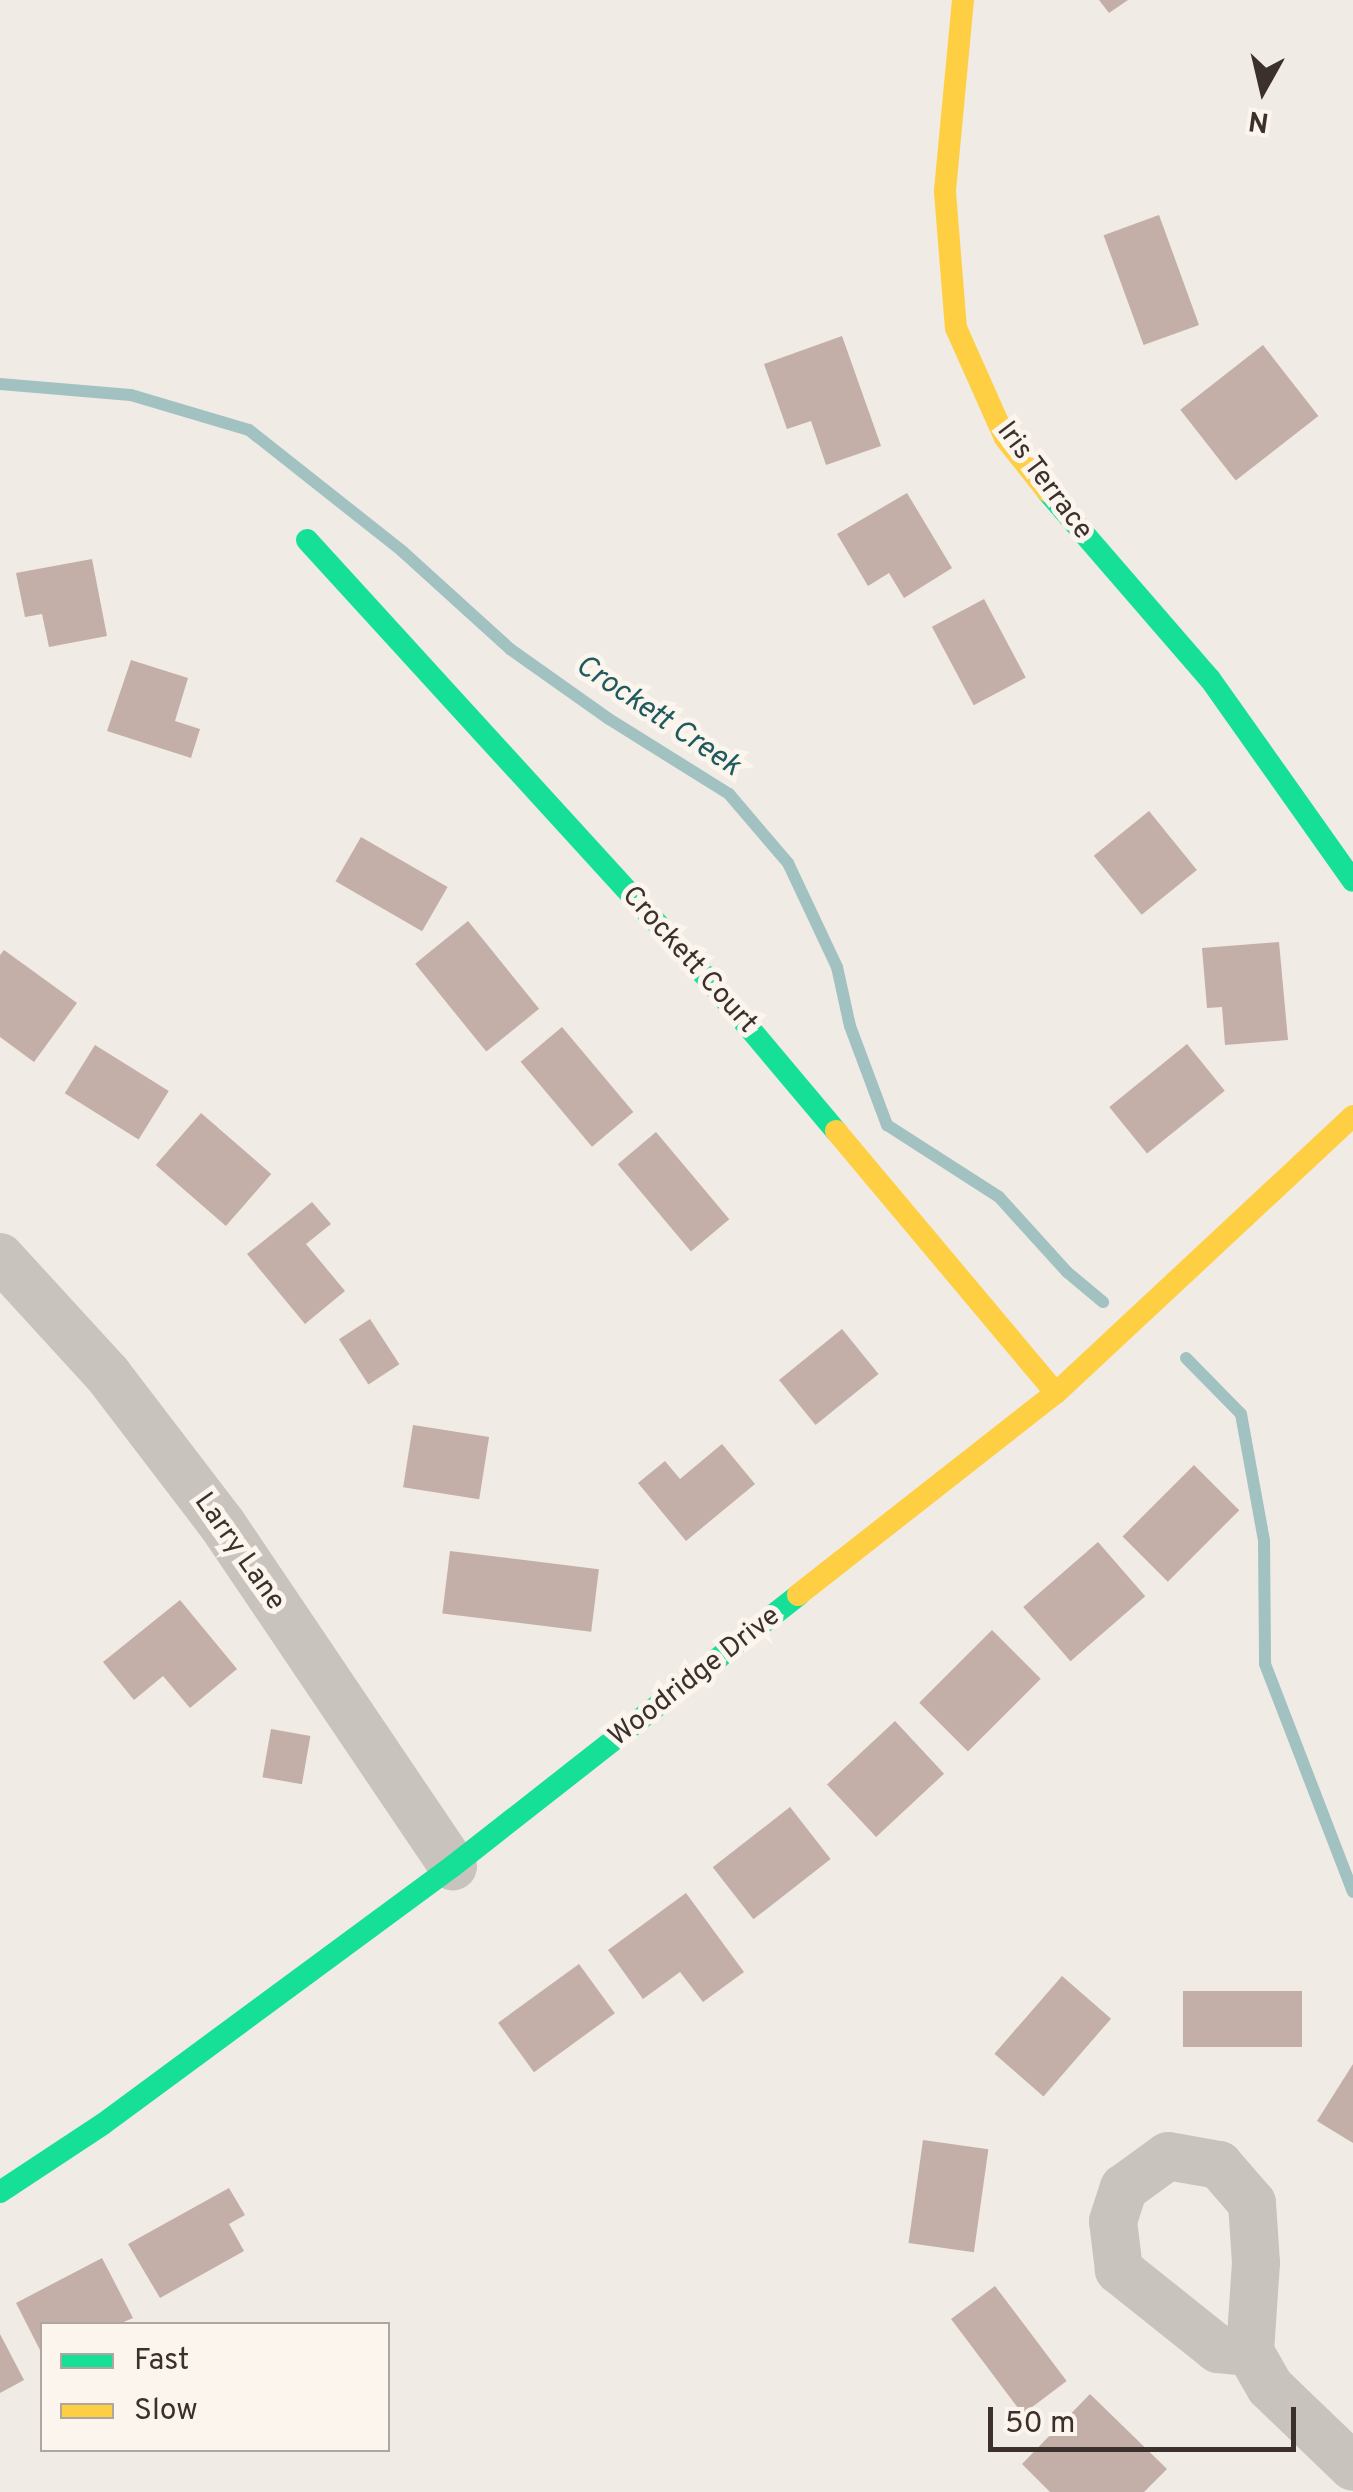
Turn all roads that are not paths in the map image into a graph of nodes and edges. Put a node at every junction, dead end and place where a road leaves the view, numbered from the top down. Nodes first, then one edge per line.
1 (963, 0) edge
2 (307, 540) dead end
3 (1353, 881) edge
4 (1353, 1116) edge
5 (0, 1257) edge
6 (1056, 1392) junction
7 (454, 1866) junction
8 (0, 2192) edge
9 (1250, 2352) dead end
10 (1353, 2467) edge

1 - 3 street, Iris Terrace
2 - 6 street, Crockett Court
4 - 6 street, Woodridge Drive
5 - 7 street, Larry Lane
6 - 7 street, Woodridge Drive
7 - 8 street, Woodridge Drive
9 - 10 street

